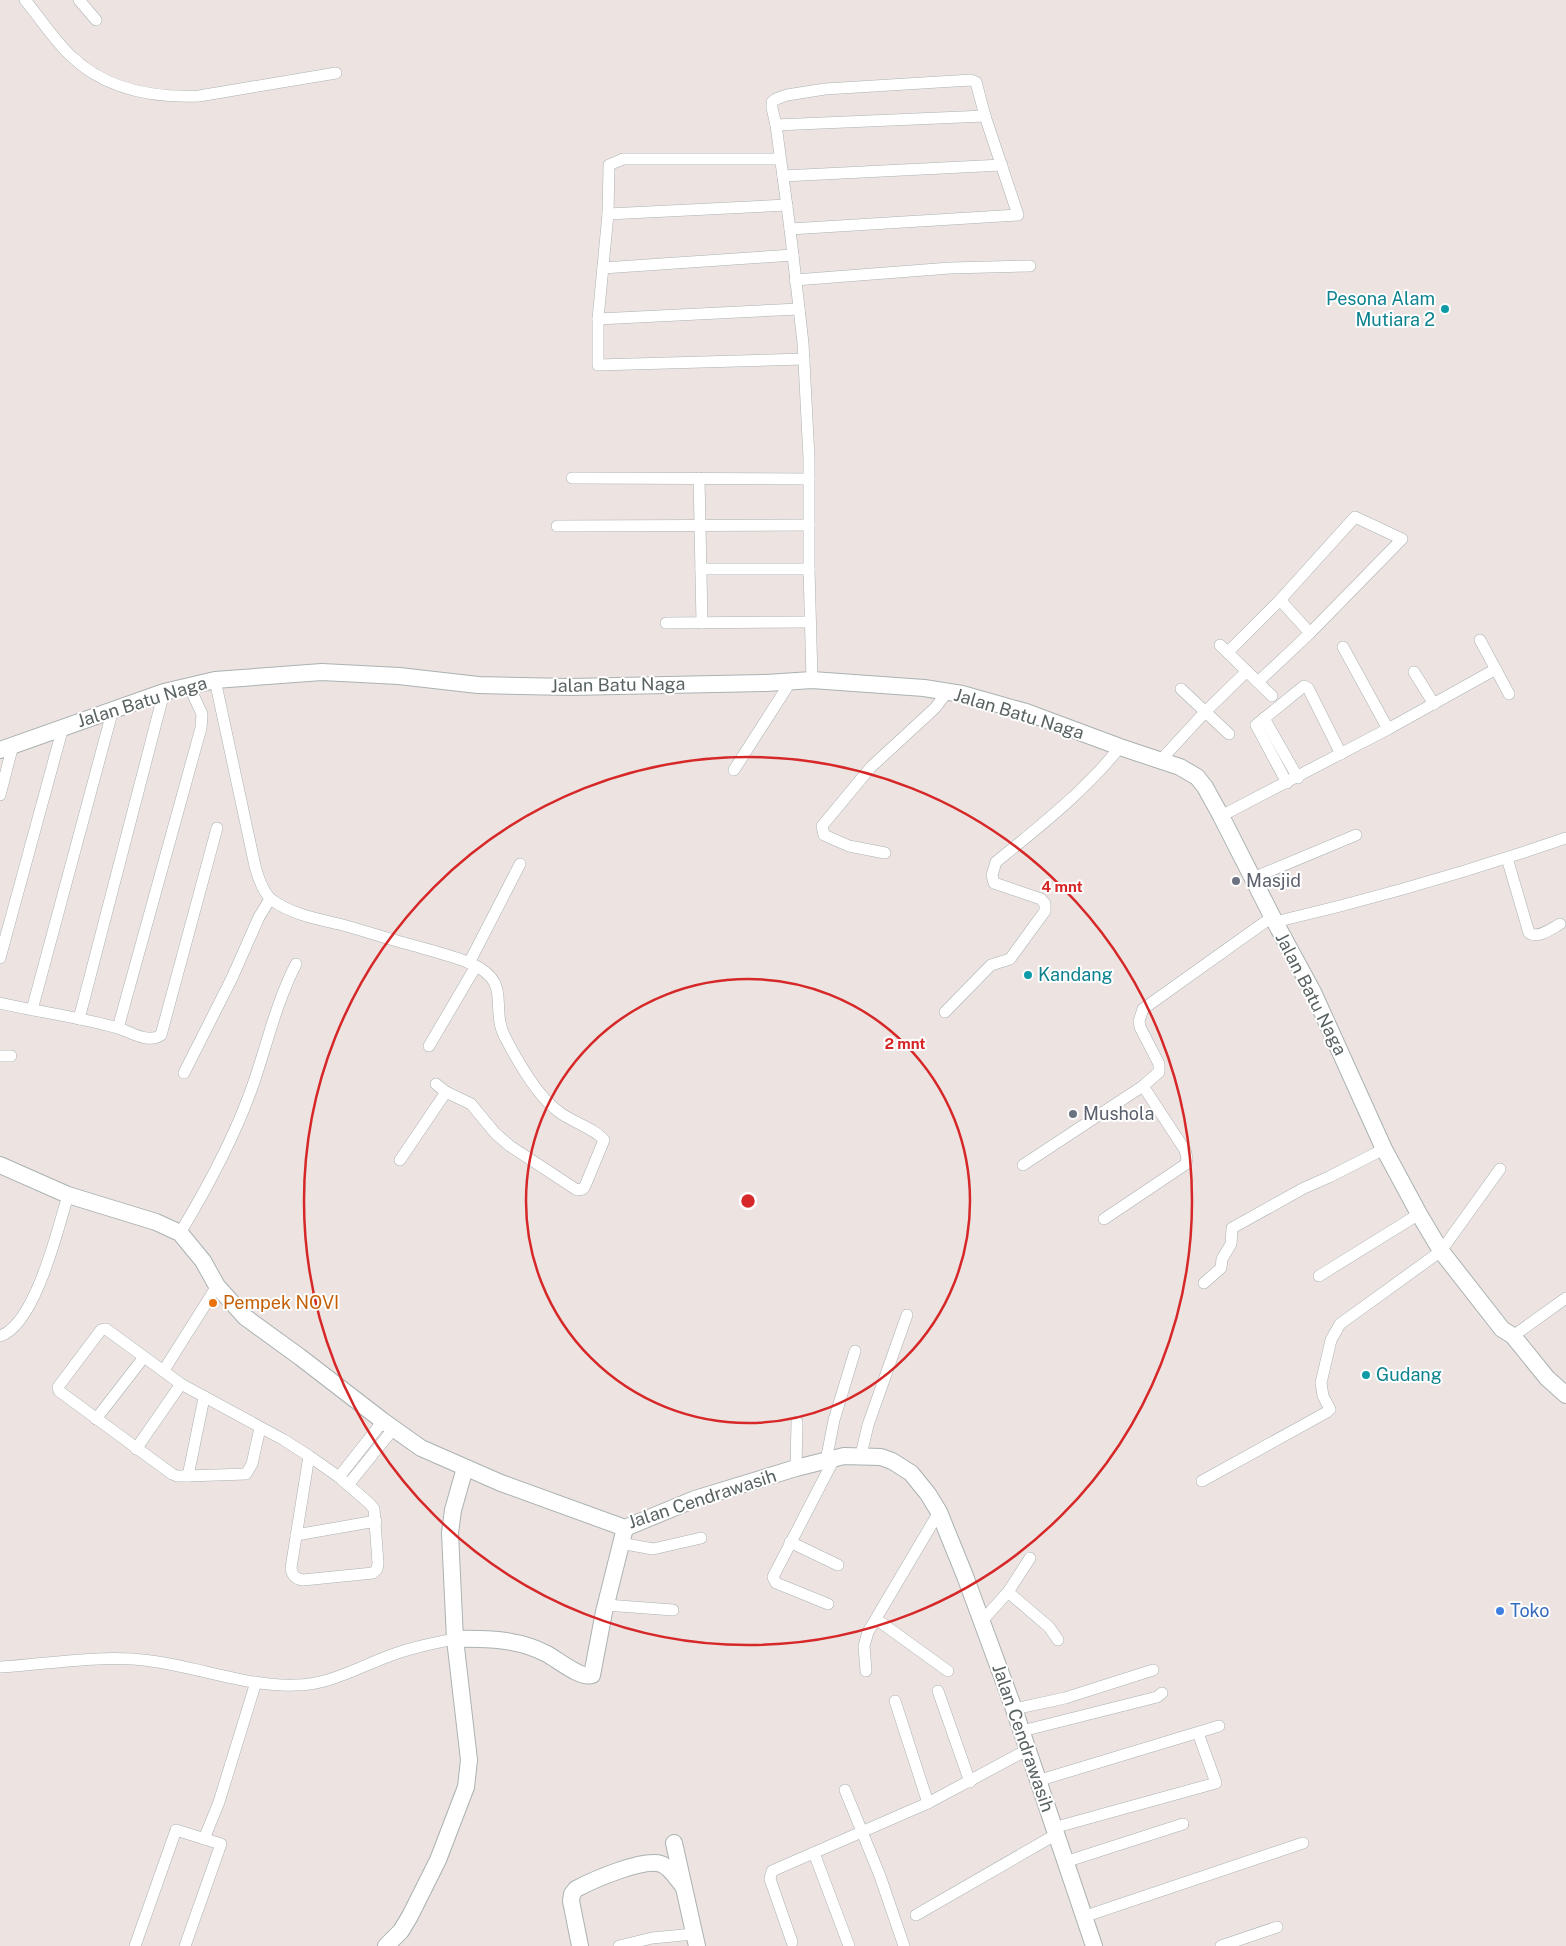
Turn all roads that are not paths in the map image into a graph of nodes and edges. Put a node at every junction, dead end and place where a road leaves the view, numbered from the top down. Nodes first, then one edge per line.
1 (25, 0) edge
2 (79, 0) edge
3 (96, 20) dead end
4 (336, 73) dead end
5 (985, 116) junction
6 (776, 125) junction
7 (780, 159) junction
8 (1002, 165) junction
9 (783, 176) junction
10 (787, 205) junction
11 (608, 214) junction
12 (790, 229) junction
13 (793, 254) junction
14 (1030, 266) dead end
15 (603, 268) junction
16 (795, 280) junction
17 (799, 309) junction
18 (598, 319) junction
19 (804, 359) junction
20 (572, 478) dead end
21 (700, 478) junction
22 (809, 479) junction
23 (700, 525) junction
24 (809, 525) junction
25 (557, 526) dead end
26 (701, 569) junction
27 (809, 569) junction
28 (1280, 600) junction
29 (810, 622) junction
30 (666, 623) dead end
31 (702, 623) junction
32 (1310, 633) junction
33 (1480, 640) dead end
34 (1343, 647) dead end
35 (1496, 668) junction
36 (1247, 671) junction
37 (1414, 672) dead end
38 (215, 680) junction
39 (812, 680) junction
40 (791, 681) junction
41 (1258, 682) junction
42 (189, 686) junction
43 (1181, 690) dead end
44 (948, 691) junction
45 (164, 692) junction
46 (1509, 694) dead end
47 (1272, 696) dead end
48 (1434, 704) junction
49 (113, 709) junction
50 (1205, 712) junction
51 (63, 727) junction
52 (1388, 729) junction
53 (1229, 734) dead end
54 (7, 747) edge
55 (1120, 747) junction
56 (1341, 754) junction
57 (1160, 761) junction
58 (734, 770) dead end
59 (1292, 780) junction
60 (0, 795) edge
61 (1221, 816) junction
62 (217, 828) dead end
63 (1356, 835) dead end
64 (1566, 838) edge
65 (885, 852) dead end
66 (1507, 858) junction
67 (520, 864) dead end
68 (1253, 878) junction
69 (270, 899) junction
70 (1274, 920) junction
71 (1560, 924) dead end
72 (0, 958) edge
73 (296, 964) dead end
74 (472, 965) junction
75 (0, 1003) edge
76 (32, 1010) junction
77 (945, 1012) dead end
78 (79, 1019) junction
79 (118, 1028) junction
80 (428, 1046) dead end
81 (184, 1073) dead end
82 (436, 1084) dead end
83 (1143, 1086) junction
84 (446, 1092) junction
85 (1384, 1149) junction
86 (400, 1160) dead end
87 (0, 1165) edge
88 (1023, 1166) dead end
89 (1500, 1169) dead end
90 (68, 1195) junction
91 (1419, 1214) junction
92 (1104, 1219) dead end
93 (180, 1233) junction
94 (1441, 1251) junction
95 (1319, 1276) dead end
96 (1204, 1283) dead end
97 (217, 1286) junction
98 (1566, 1298) edge
99 (907, 1316) dead end
100 (0, 1336) edge
101 (1513, 1336) junction
102 (855, 1352) dead end
103 (144, 1357) junction
104 (164, 1370) junction
105 (182, 1384) junction
106 (1566, 1395) edge
107 (204, 1398) junction
108 (96, 1419) junction
109 (797, 1422) dead end
110 (388, 1425) junction
111 (260, 1428) junction
112 (136, 1449) junction
113 (309, 1456) junction
114 (861, 1456) junction
115 (830, 1460) junction
116 (465, 1468) junction
117 (796, 1468) junction
118 (187, 1476) junction
119 (338, 1477) junction
120 (1202, 1481) dead end
121 (348, 1486) junction
122 (939, 1512) junction
123 (376, 1521) junction
124 (296, 1535) junction
125 (623, 1536) junction
126 (701, 1538) dead end
127 (790, 1542) junction
128 (1030, 1558) dead end
129 (838, 1564) dead end
130 (1008, 1592) junction
131 (828, 1604) dead end
132 (606, 1605) junction
133 (674, 1610) dead end
134 (876, 1619) junction
135 (982, 1621) junction
136 (455, 1639) junction
137 (1058, 1640) dead end
138 (0, 1667) edge
139 (1153, 1670) dead end
140 (866, 1671) dead end
141 (948, 1671) dead end
142 (256, 1682) junction
143 (938, 1691) dead end
144 (1162, 1693) dead end
145 (895, 1702) dead end
146 (1014, 1709) junction
147 (1219, 1726) dead end
148 (1022, 1731) junction
149 (1198, 1733) junction
150 (1027, 1750) junction
151 (1037, 1781) junction
152 (970, 1782) junction
153 (845, 1790) dead end
154 (928, 1803) junction
155 (1183, 1824) dead end
156 (861, 1832) junction
157 (1054, 1832) junction
158 (204, 1839) junction
159 (674, 1843) dead end
160 (1303, 1843) dead end
161 (814, 1853) junction
162 (1065, 1862) junction
163 (683, 1886) junction
164 (916, 1915) dead end
165 (1083, 1917) junction
166 (1277, 1927) dead end
167 (696, 1940) edge
168 (792, 1942) dead end
169 (1091, 1945) edge
170 (135, 1946) edge
171 (185, 1946) edge
172 (386, 1946) edge
173 (580, 1946) edge
174 (619, 1946) edge
175 (849, 1946) edge
176 (904, 1946) edge
177 (1221, 1946) edge

1 - 4 street
2 - 3 street
5 - 6 street
5 - 6 street
5 - 8 street
6 - 7 street
7 - 9 street
7 - 11 street
8 - 9 street
8 - 12 street
9 - 10 street
10 - 11 street
10 - 12 street
11 - 15 street
12 - 13 street
13 - 15 street
13 - 16 street
14 - 16 street
15 - 18 street
16 - 17 street
17 - 18 street
17 - 19 street
18 - 19 street
19 - 22 street
20 - 21 street
21 - 22 street
21 - 23 street
22 - 24 street
23 - 24 street
23 - 25 street
23 - 26 street
24 - 27 street
26 - 27 street
26 - 31 street
27 - 29 street
28 - 32 street
28 - 32 street
28 - 36 street
29 - 31 street
29 - 39 street
30 - 31 street
32 - 41 street
33 - 35 street
34 - 52 street
35 - 46 street
35 - 48 street
36 - 41 street
36 - 50 street
37 - 48 street
38 - 40 street, Jalan Batu Naga
38 - 42 street, Jalan Batu Naga
38 - 69 street
39 - 40 street, Jalan Batu Naga
39 - 44 street, Jalan Batu Naga
40 - 58 street
41 - 47 street
42 - 45 street, Jalan Batu Naga
42 - 79 street
43 - 50 street
44 - 55 street, Jalan Batu Naga
44 - 65 street
45 - 49 street, Jalan Batu Naga
45 - 78 street
48 - 52 street
49 - 51 street, Jalan Batu Naga
49 - 76 street
50 - 53 street
50 - 57 street
51 - 54 street, Jalan Batu Naga
51 - 72 street
52 - 56 street
54 - 60 street
55 - 57 street, Jalan Batu Naga
55 - 77 street
56 - 59 street
56 - 59 street
57 - 61 street, Jalan Batu Naga
59 - 61 street
61 - 68 street, Jalan Batu Naga
62 - 79 street
63 - 68 street
64 - 66 street
66 - 70 street
66 - 71 street
67 - 74 street
68 - 70 street, Jalan Batu Naga
69 - 74 street
69 - 81 street
70 - 83 street
70 - 85 street, Jalan Batu Naga
73 - 93 street
74 - 80 street
74 - 84 street
75 - 76 street
76 - 78 street
78 - 79 street
82 - 84 street
83 - 88 street
83 - 92 street
84 - 86 street
85 - 91 street, Jalan Batu Naga
85 - 96 street
87 - 90 street, Jalan Cendrawasih
89 - 94 street
90 - 93 street, Jalan Cendrawasih
90 - 100 street
91 - 94 street, Jalan Batu Naga
91 - 95 street
93 - 97 street, Jalan Cendrawasih
94 - 101 street, Jalan Batu Naga
94 - 120 street
97 - 104 street
97 - 110 street, Jalan Cendrawasih
98 - 101 street
99 - 114 street
101 - 106 street, Jalan Batu Naga
102 - 115 street
103 - 104 street
103 - 108 street
103 - 108 street
104 - 105 street
105 - 107 street
105 - 112 street
107 - 111 street
107 - 118 street
108 - 112 street
109 - 117 street
110 - 116 street, Jalan Cendrawasih
110 - 119 street
110 - 121 street
111 - 113 street
111 - 118 street
112 - 118 street
113 - 119 street
113 - 124 street
114 - 115 street, Jalan Cendrawasih
114 - 122 street, Jalan Cendrawasih
115 - 117 street, Jalan Cendrawasih
115 - 127 street
116 - 125 street, Jalan Cendrawasih
116 - 136 street
117 - 125 street, Jalan Cendrawasih
119 - 121 street
121 - 123 street
122 - 134 street
122 - 135 street, Jalan Cendrawasih
123 - 124 street
123 - 124 street
125 - 126 street
125 - 132 street
127 - 129 street
127 - 131 street
128 - 130 street
130 - 135 street
130 - 137 street
132 - 133 street
132 - 136 street
134 - 140 street
134 - 141 street
135 - 146 street, Jalan Cendrawasih
136 - 142 street
136 - 172 street
138 - 142 street
139 - 146 street
142 - 158 street
143 - 152 street
144 - 148 street
145 - 154 street
146 - 148 street, Jalan Cendrawasih
147 - 149 street
148 - 150 street, Jalan Cendrawasih
149 - 151 street
149 - 157 street
150 - 151 street, Jalan Cendrawasih
150 - 152 street
151 - 157 street, Jalan Cendrawasih
152 - 154 street
153 - 156 street
154 - 156 street
155 - 162 street
156 - 161 street
156 - 176 street
157 - 162 street, Jalan Cendrawasih
157 - 164 street
158 - 170 street
158 - 171 street
159 - 163 street
160 - 165 street
161 - 168 street
161 - 175 street
162 - 165 street, Jalan Cendrawasih
163 - 167 street
163 - 173 street
165 - 169 street, Jalan Cendrawasih
166 - 177 street
167 - 174 street

